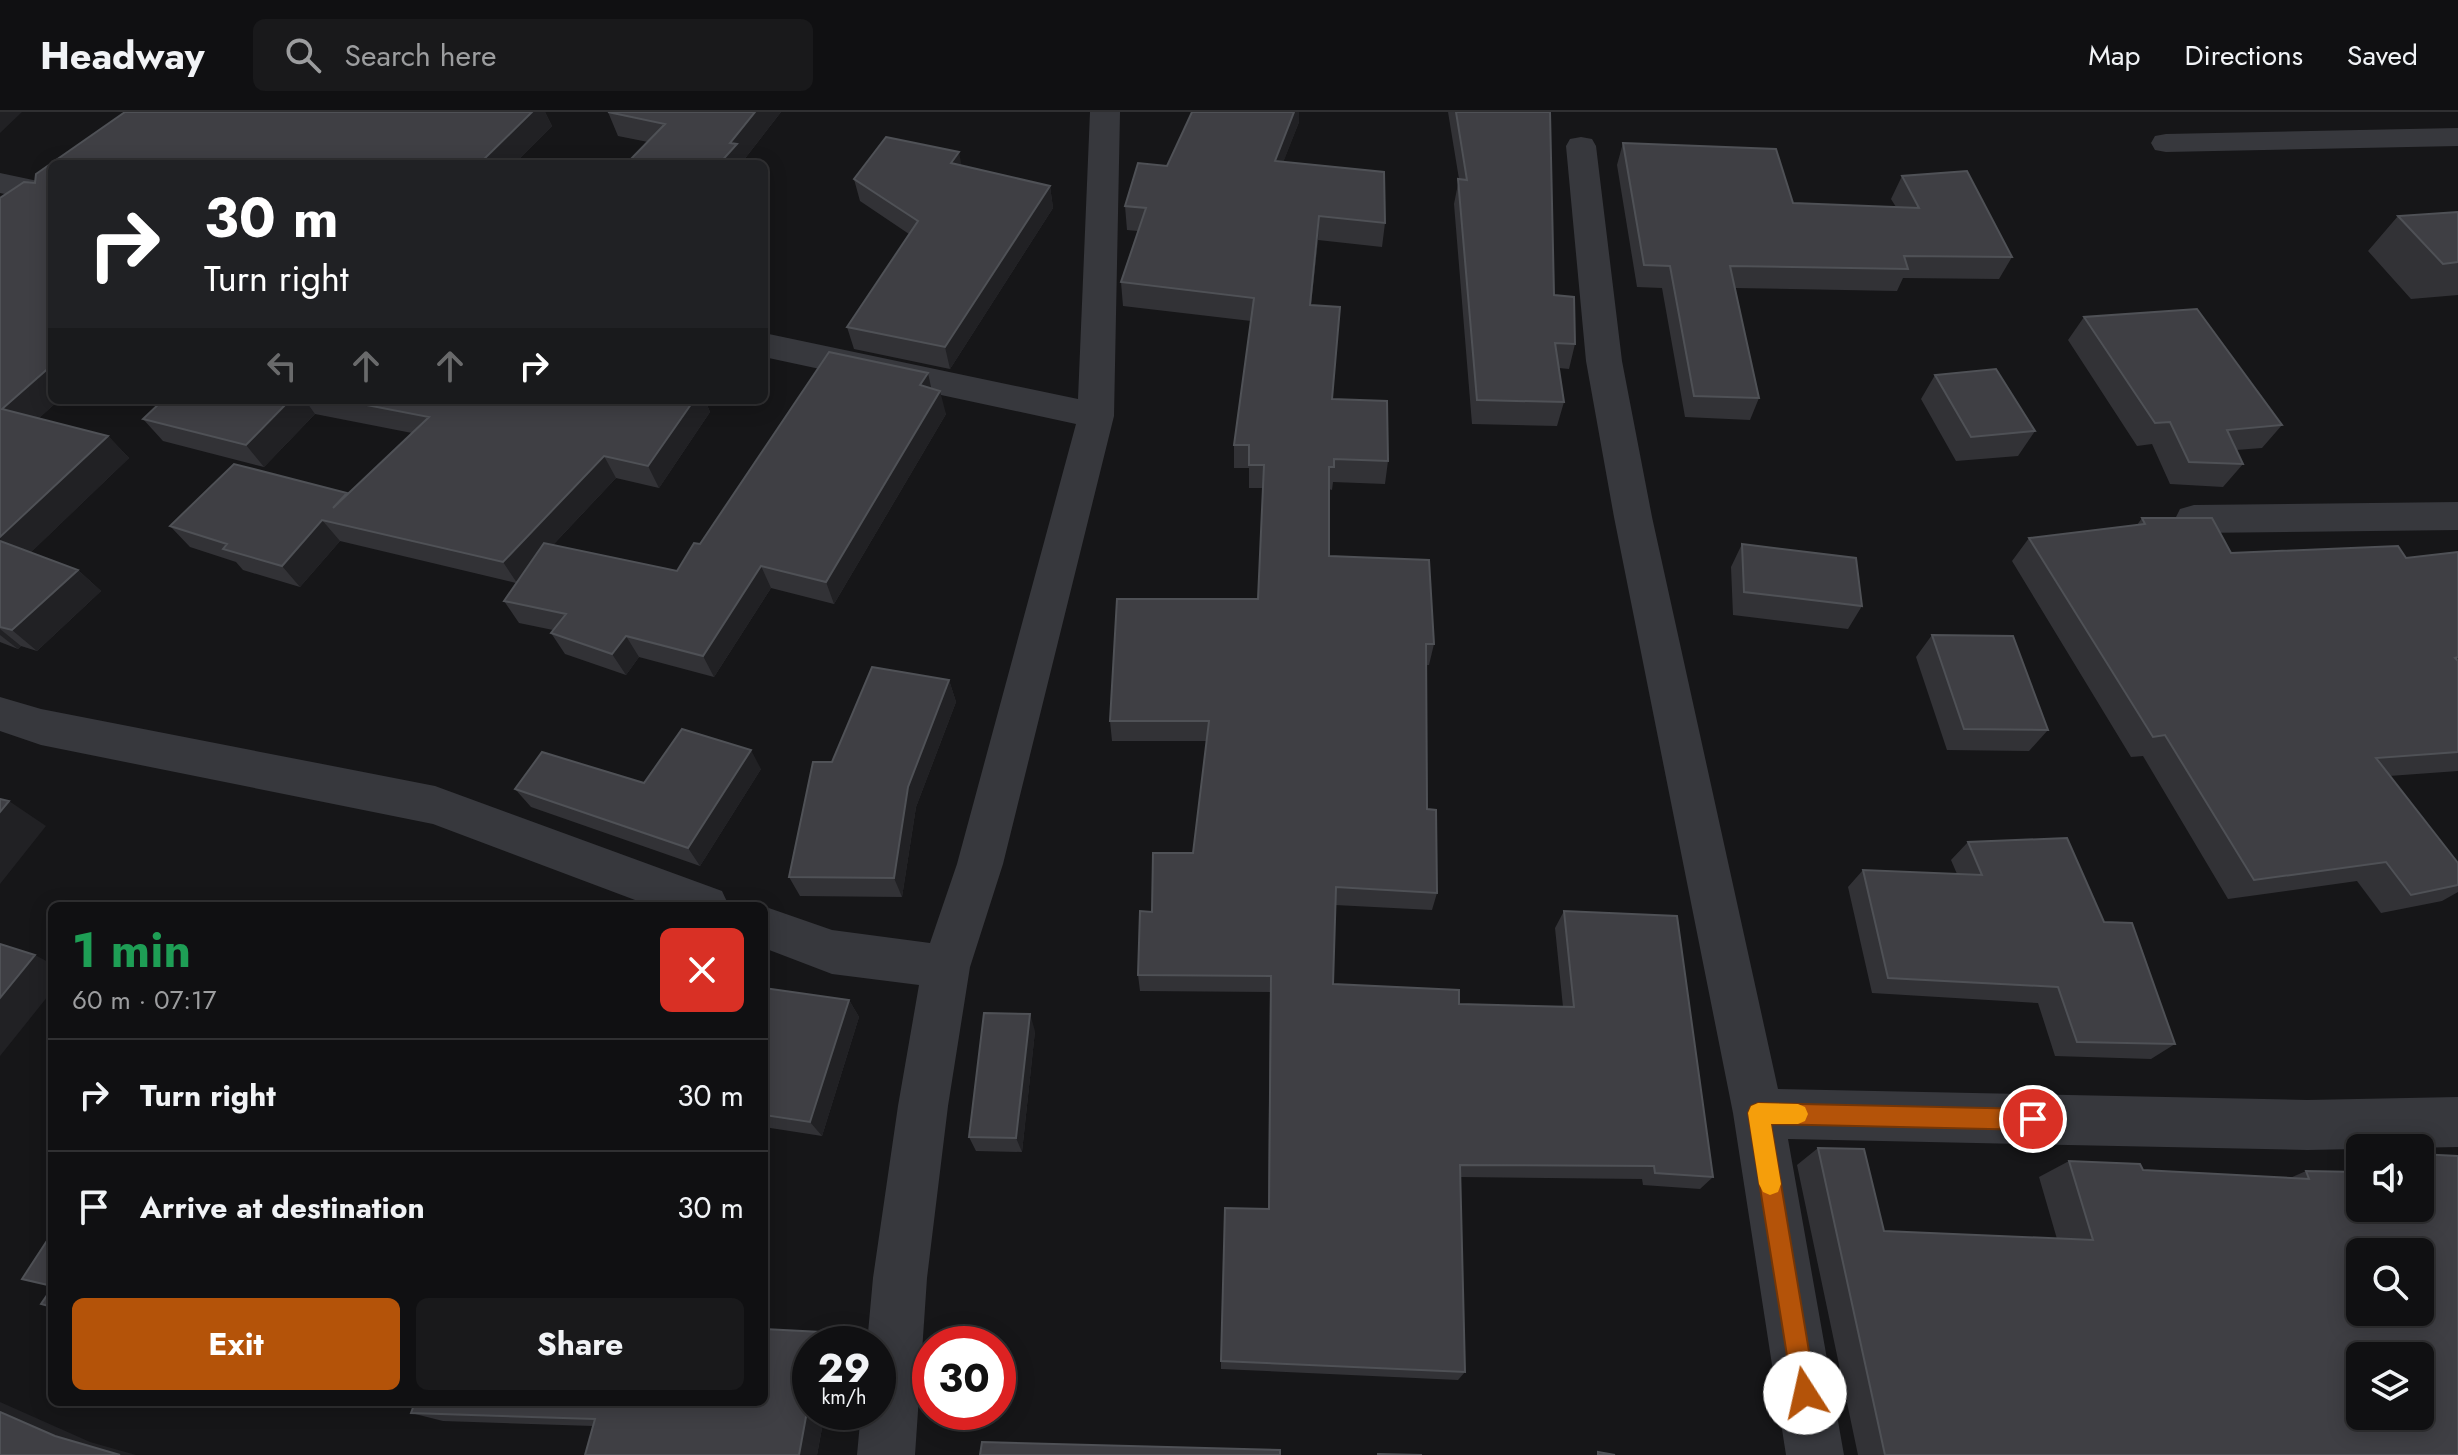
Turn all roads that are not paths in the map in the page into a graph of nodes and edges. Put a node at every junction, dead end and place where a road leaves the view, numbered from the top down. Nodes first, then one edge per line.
1 (1105, 112) edge
2 (2458, 137) edge
3 (2166, 143) dead end
4 (1581, 146) dead end
5 (0, 183) edge
6 (48, 193) edge
7 (768, 346) edge
8 (1096, 416) junction
9 (2458, 516) edge
10 (2194, 519) edge
11 (0, 714) edge
12 (695, 902) edge
13 (768, 928) edge
14 (946, 967) junction
15 (1758, 1113) junction
16 (2458, 1122) edge
17 (886, 1455) edge
18 (1815, 1455) edge

1 - 8 street
2 - 3 street
4 - 15 street
5 - 6 street
7 - 8 street
8 - 14 street
9 - 10 street
11 - 12 street
13 - 14 street
14 - 17 street
15 - 16 street
15 - 18 street

